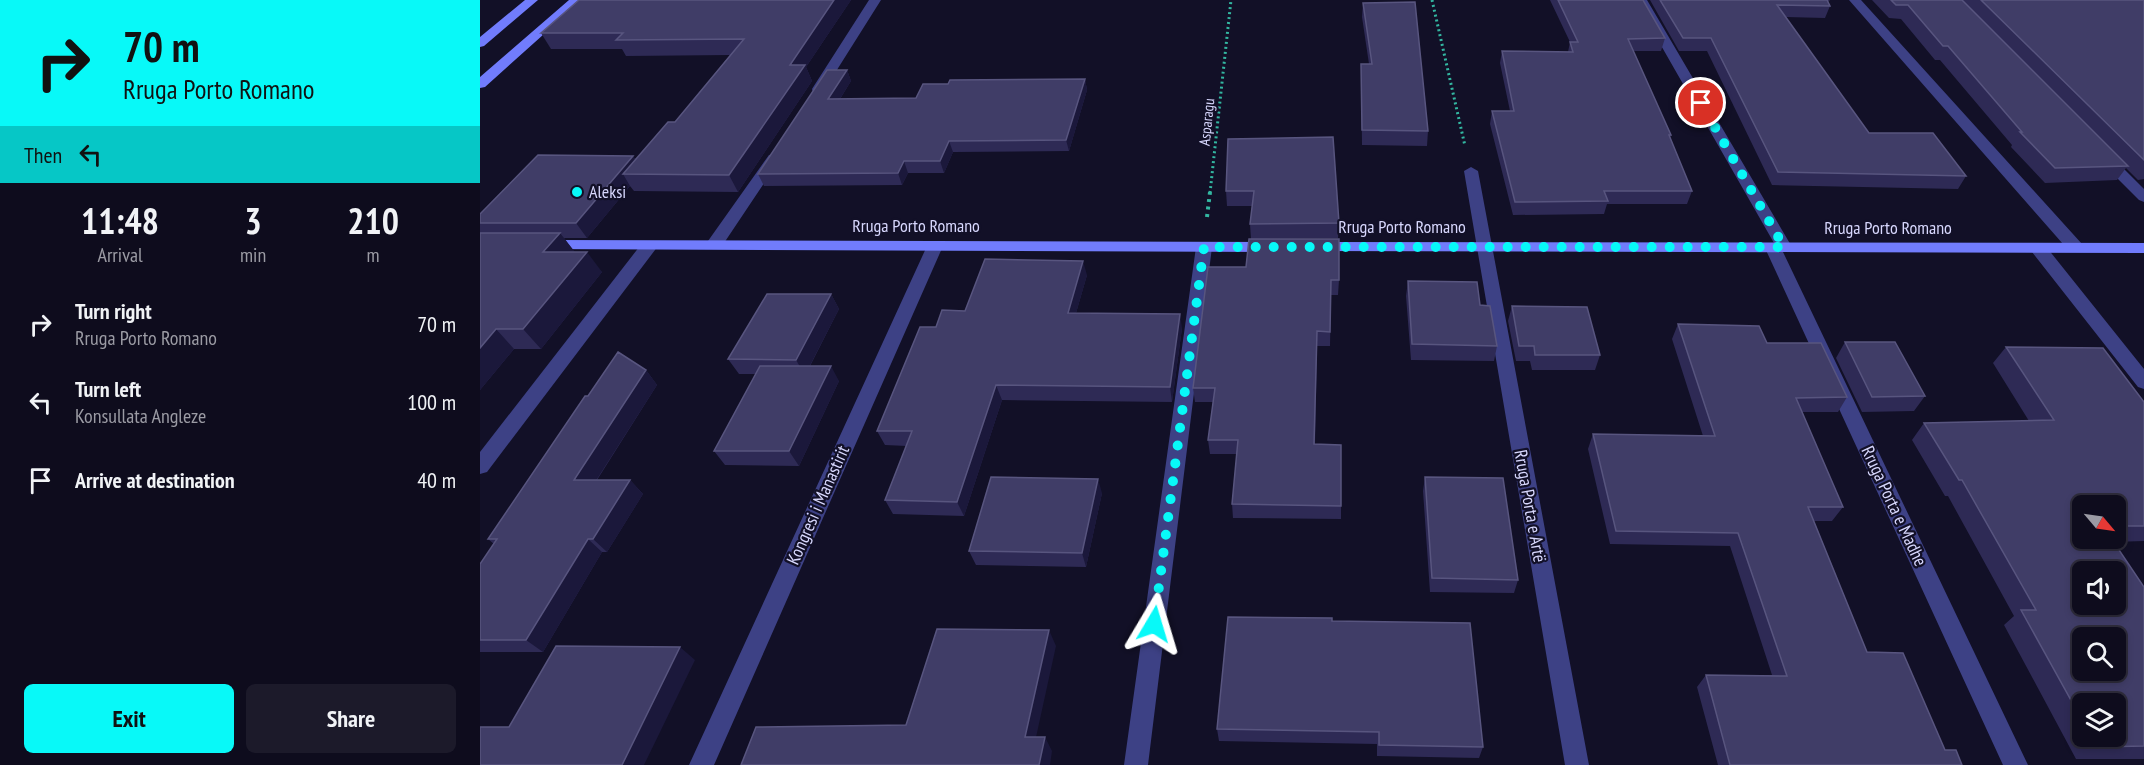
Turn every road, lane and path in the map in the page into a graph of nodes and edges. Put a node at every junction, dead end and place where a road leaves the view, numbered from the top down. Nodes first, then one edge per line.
1 (532, 0) edge
2 (576, 0) edge
3 (875, 0) edge
4 (1231, 0) edge
5 (1432, 0) edge
6 (1641, 0) edge
7 (1854, 0) edge
8 (480, 43) edge
9 (480, 84) edge
10 (813, 96) edge
11 (782, 145) edge
12 (2096, 148) edge
13 (1471, 171) joint
14 (2144, 197) edge
15 (536, 245) edge
16 (714, 245) junction
17 (649, 246) junction
18 (935, 246) junction
19 (1204, 247) junction
20 (1483, 247) junction
21 (1778, 248) junction
22 (2038, 248) junction
23 (2076, 248) junction
24 (2144, 248) edge
25 (2144, 382) edge
26 (480, 466) edge
27 (701, 765) edge
28 (1136, 765) edge
29 (1577, 765) edge
30 (2016, 765) edge

1 - 8 street
2 - 9 street
3 - 10 street
4 - 19 path, Asparagu
5 - 13 path
6 - 21 street, Rruga Porta e Madhe
7 - 23 street
11 - 16 street
12 - 14 street
13 - 20 street, Rruga Porta e Artë
15 - 17 street, Rruga Porto Romano
16 - 17 street, Rruga Porto Romano
16 - 18 street, Rruga Porto Romano
17 - 26 street
18 - 19 street, Rruga Porto Romano
18 - 27 street, Kongresi i Manastirit
19 - 20 street, Rruga Porto Romano
19 - 28 street
20 - 21 street, Rruga Porto Romano
20 - 29 street, Rruga Porta e Artë
21 - 22 street, Rruga Porto Romano
21 - 30 street, Rruga Porta e Madhe
22 - 23 street, Rruga Porto Romano
22 - 25 street
23 - 24 street, Rruga Porto Romano

